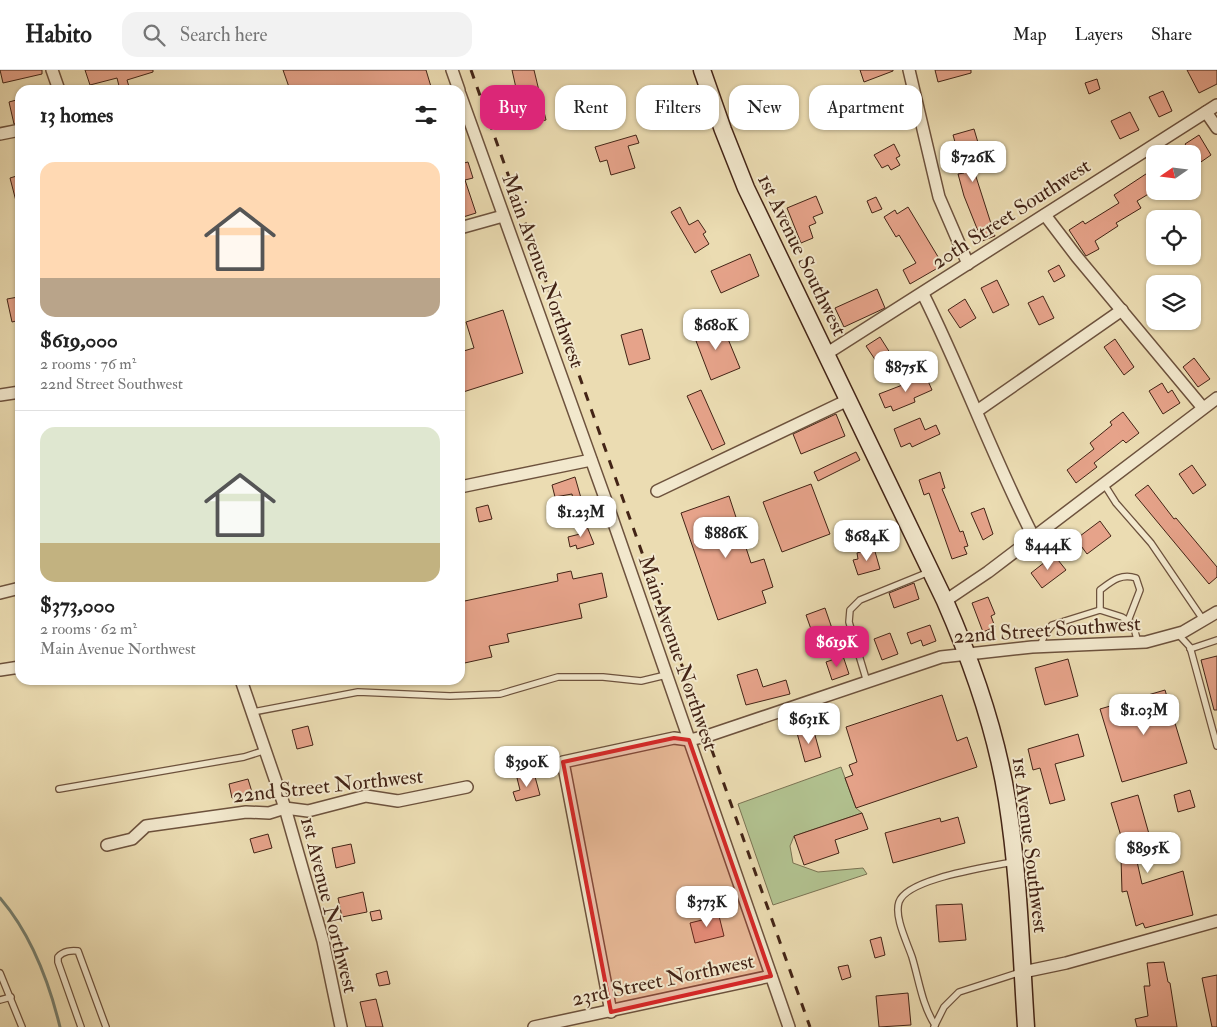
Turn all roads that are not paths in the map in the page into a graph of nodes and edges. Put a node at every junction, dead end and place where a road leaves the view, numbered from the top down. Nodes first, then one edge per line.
1 (52, 70) edge
2 (452, 70) edge
3 (702, 70) edge
4 (909, 70) edge
5 (57, 85) edge
6 (457, 85) edge
7 (1217, 105) edge
8 (465, 108) edge
9 (1206, 112) junction
10 (1217, 128) edge
11 (15, 131) edge
12 (0, 134) edge
13 (1045, 215) junction
14 (503, 216) junction
15 (465, 227) edge
16 (968, 264) junction
17 (922, 294) junction
18 (1122, 310) junction
19 (826, 354) junction
20 (15, 393) edge
21 (0, 395) edge
22 (1217, 398) edge
23 (848, 400) junction
24 (1203, 408) junction
25 (977, 411) junction
26 (591, 460) junction
27 (1104, 484) junction
28 (465, 486) edge
29 (657, 491) dead end
30 (1034, 538) junction
31 (931, 571) junction
32 (15, 589) edge
33 (0, 593) edge
34 (945, 601) junction
35 (1100, 610) junction
36 (1217, 612) edge
37 (1128, 621) junction
38 (1204, 621) junction
39 (1178, 634) junction
40 (1217, 640) edge
41 (1138, 642) junction
42 (1040, 646) junction
43 (1190, 649) junction
44 (968, 654) junction
45 (15, 668) edge
46 (0, 670) edge
47 (666, 675) junction
48 (867, 682) junction
49 (243, 685) edge
50 (253, 712) junction
51 (688, 740) junction
52 (1217, 746) edge
53 (266, 750) junction
54 (467, 787) dead end
55 (59, 789) dead end
56 (285, 808) junction
57 (107, 845) dead end
58 (1014, 862) junction
59 (1217, 921) edge
60 (1023, 972) junction
61 (0, 973) edge
62 (771, 976) junction
63 (11, 997) junction
64 (0, 1000) edge
65 (611, 1012) junction
66 (935, 1026) edge
67 (22, 1027) edge
68 (81, 1027) edge
69 (106, 1027) edge
70 (341, 1027) edge
71 (534, 1027) edge
72 (789, 1027) edge
73 (1026, 1027) edge

1 - 5 street
2 - 6 street
3 - 19 main road, 1st Avenue Southwest
4 - 16 street
7 - 9 street, 20th Street Southwest
8 - 14 street, Main Avenue Northwest
9 - 10 street
9 - 13 street, 20th Street Southwest
11 - 12 street
13 - 16 street, 20th Street Southwest
13 - 18 street
14 - 15 street
14 - 26 street, Main Avenue Northwest
16 - 17 street, 20th Street Southwest
17 - 19 street, 20th Street Southwest
17 - 25 street
18 - 24 street
18 - 25 street
19 - 23 main road, 1st Avenue Southwest
20 - 21 street
22 - 24 street
23 - 29 street
23 - 31 main road, 1st Avenue Southwest
24 - 27 street
25 - 30 street
26 - 28 street
26 - 47 street, Main Avenue Northwest
27 - 30 street
27 - 38 lane
30 - 34 street
31 - 34 main road, 1st Avenue Southwest
31 - 48 lane
32 - 33 street
34 - 44 main road, 1st Avenue Southwest
35 - 37 lane
35 - 37 lane
35 - 42 lane
36 - 38 street, 22nd Street Southwest
37 - 41 lane
38 - 39 street, 22nd Street Southwest
39 - 41 street, 22nd Street Southwest
39 - 43 lane
40 - 43 lane
41 - 42 street, 22nd Street Southwest
42 - 44 street, 22nd Street Southwest
43 - 52 lane
44 - 48 street, 22nd Street Southwest
44 - 58 main road, 1st Avenue Southwest
45 - 46 street
47 - 50 lane
47 - 51 street, Main Avenue Northwest
48 - 51 street, 22nd Street Southwest
49 - 50 street, 1st Avenue Northwest
50 - 53 street, 1st Avenue Northwest
51 - 62 street, Main Avenue Northwest
51 - 65 street
53 - 55 lane
53 - 56 street, 1st Avenue Northwest
54 - 56 street, 22nd Street Northwest
56 - 57 street, 22nd Street Northwest
56 - 70 street, 1st Avenue Northwest
58 - 60 main road, 1st Avenue Southwest
58 - 66 lane
59 - 60 street
60 - 66 lane
60 - 73 main road, 1st Avenue Southwest
61 - 63 lane
62 - 65 street, 23rd Street Northwest
62 - 72 street, Main Avenue Northwest
63 - 64 lane
63 - 67 lane
65 - 71 street, 23rd Street Northwest
68 - 69 lane

